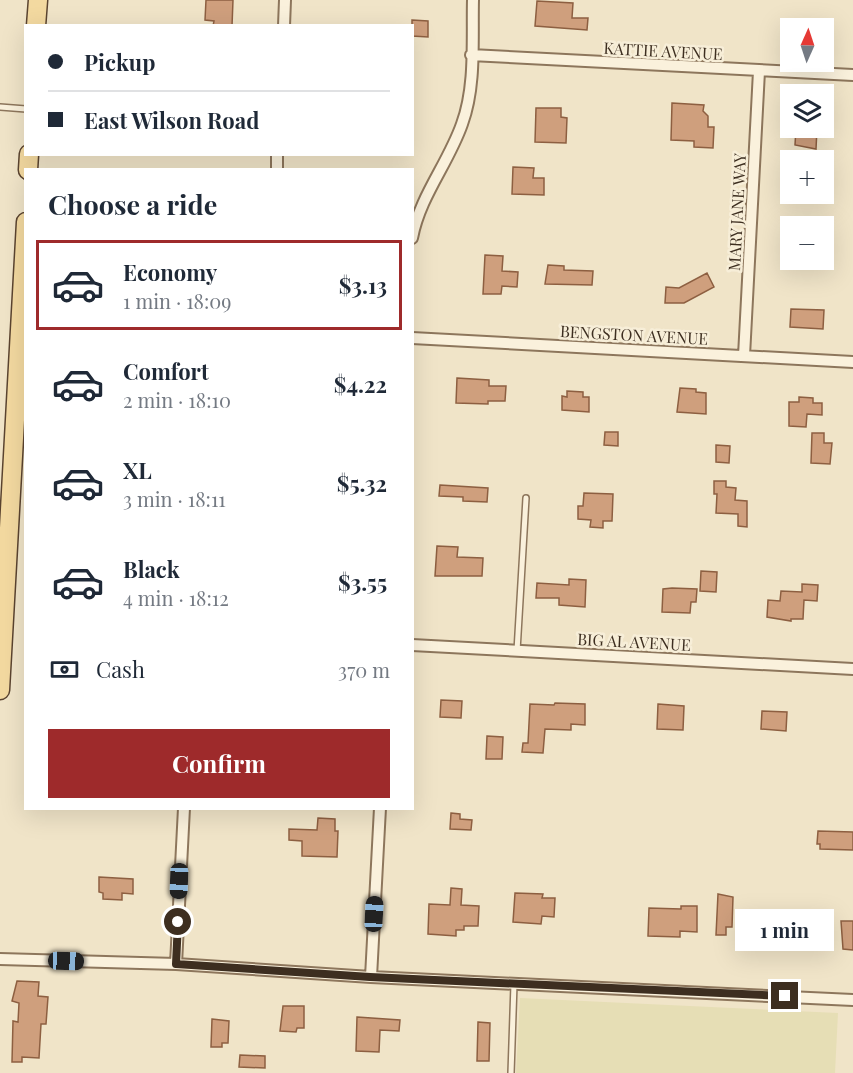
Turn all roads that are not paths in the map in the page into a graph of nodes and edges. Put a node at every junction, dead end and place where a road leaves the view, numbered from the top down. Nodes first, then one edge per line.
1 (38, 0) edge
2 (285, 0) edge
3 (473, 0) edge
4 (36, 24) edge
5 (284, 24) edge
6 (471, 55) junction
7 (759, 71) junction
8 (853, 75) edge
9 (0, 107) edge
10 (24, 109) edge
11 (414, 228) edge
12 (24, 259) edge
13 (414, 338) edge
14 (744, 356) junction
15 (853, 362) edge
16 (526, 498) dead end
17 (414, 645) edge
18 (517, 651) junction
19 (853, 669) edge
20 (0, 690) edge
21 (184, 810) edge
22 (380, 810) edge
23 (0, 959) edge
24 (176, 964) junction
25 (370, 977) junction
26 (514, 984) junction
27 (853, 1000) edge
28 (511, 1073) edge

1 - 4 main road
2 - 5 street
3 - 6 street
6 - 7 street, KATTIE AVENUE
6 - 11 street
7 - 8 street, KATTIE AVENUE
7 - 14 street, MARY JANE WAY
9 - 10 lane
12 - 20 main road
13 - 14 street, BENGSTON AVENUE
14 - 15 street, BENGSTON AVENUE
16 - 18 lane
17 - 18 street, BIG AL AVENUE
18 - 19 street, BIG AL AVENUE
21 - 24 street
22 - 25 street
23 - 24 street
24 - 25 street
25 - 26 street
26 - 27 street
26 - 28 lane

